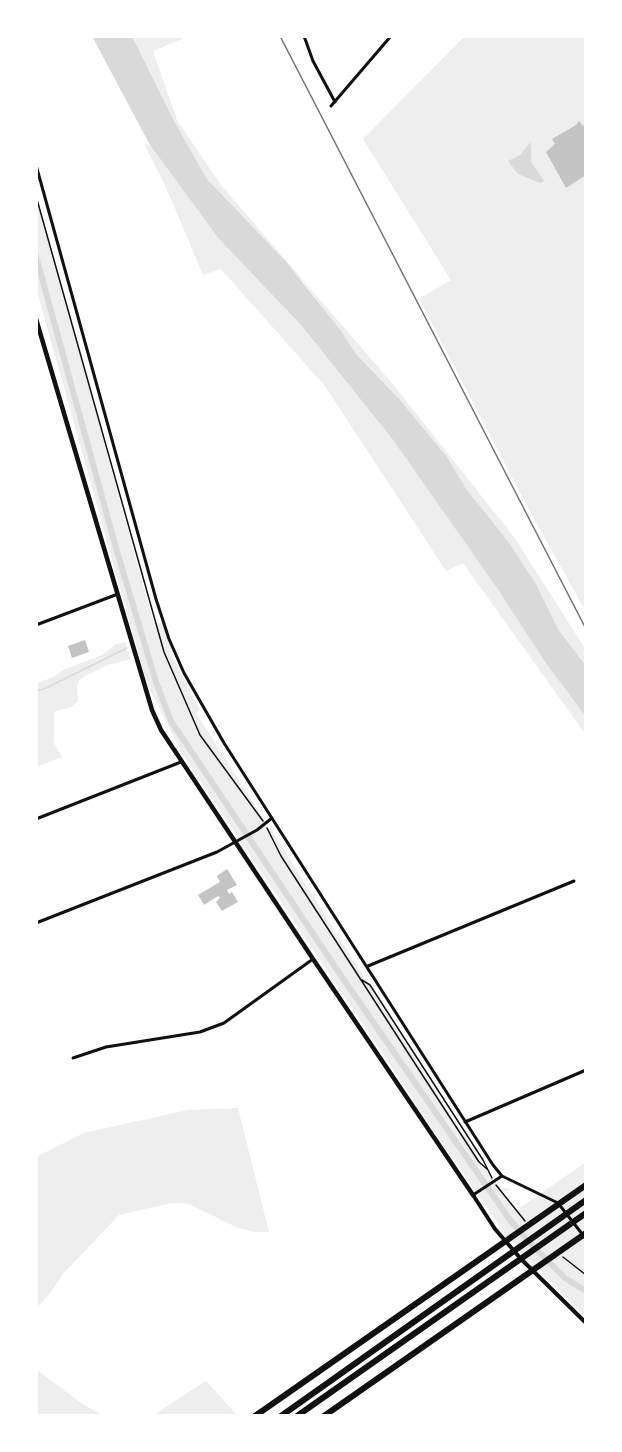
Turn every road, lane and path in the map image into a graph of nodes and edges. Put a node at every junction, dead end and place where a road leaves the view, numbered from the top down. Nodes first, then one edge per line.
1 (304, 36) edge
2 (391, 36) edge
3 (335, 102) junction
4 (331, 106) dead end
5 (36, 165) edge
6 (36, 319) edge
7 (118, 594) junction
8 (36, 625) edge
9 (181, 762) junction
10 (272, 818) junction
11 (36, 819) edge
12 (268, 831) dead end
13 (236, 843) junction
14 (574, 881) dead end
15 (36, 923) edge
16 (313, 959) junction
17 (368, 966) junction
18 (359, 977) junction
19 (73, 1058) dead end
20 (586, 1070) edge
21 (465, 1122) junction
22 (487, 1169) junction
23 (491, 1176) dead end
24 (502, 1176) junction
25 (586, 1185) edge
26 (474, 1195) junction
27 (586, 1200) edge
28 (586, 1213) edge
29 (586, 1233) edge
30 (586, 1239) edge
31 (586, 1323) edge
32 (255, 1416) edge
33 (281, 1416) edge
34 (297, 1416) edge
35 (324, 1416) edge

1 - 3 street
2 - 3 street
3 - 4 street
5 - 10 street
6 - 7 main road
7 - 8 street
7 - 9 main road
9 - 11 street
9 - 13 main road
10 - 13 street
10 - 17 street
12 - 18 path
13 - 15 street
13 - 16 main road
14 - 17 street
16 - 19 street
16 - 26 main road
17 - 21 street
18 - 22 path
18 - 22 path
20 - 21 street
21 - 24 street
22 - 23 path
24 - 26 street
24 - 30 street
25 - 32 highway
26 - 31 street
27 - 33 highway
28 - 34 highway
29 - 35 highway

